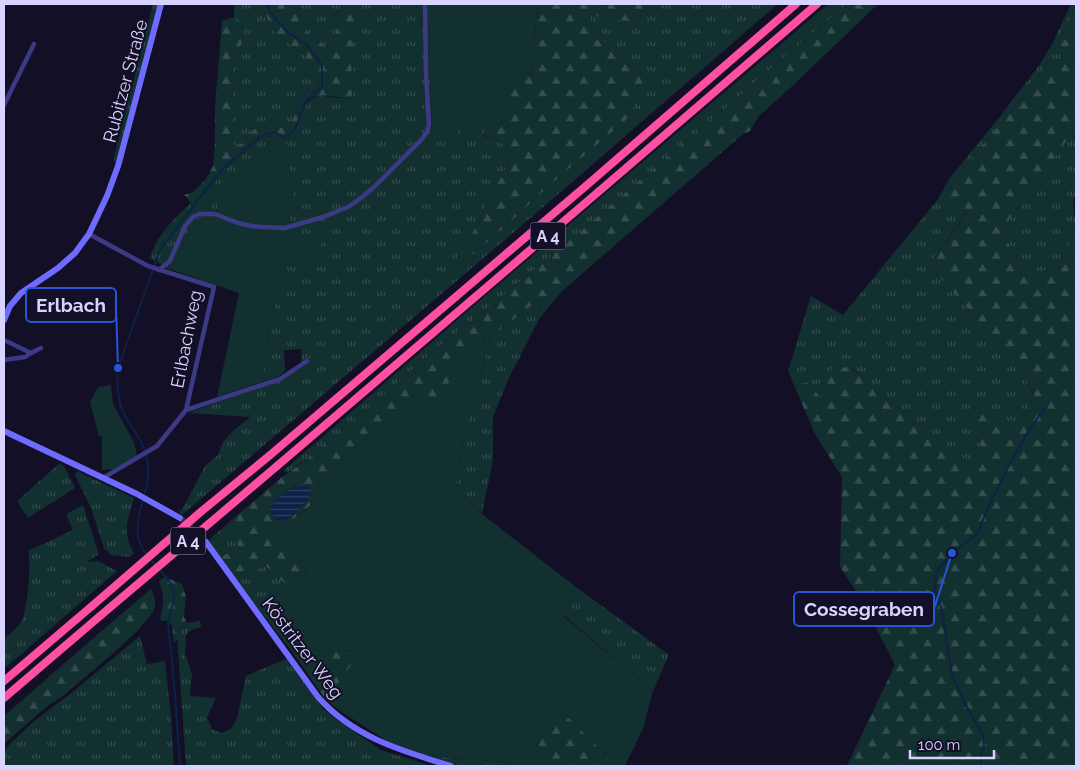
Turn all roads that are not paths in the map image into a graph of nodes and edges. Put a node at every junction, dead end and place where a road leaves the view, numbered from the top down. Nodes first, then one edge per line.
1 (161, 4) edge
2 (425, 4) edge
3 (796, 4) edge
4 (817, 4) edge
5 (34, 44) dead end
6 (4, 105) edge
7 (89, 234) junction
8 (157, 269) junction
9 (4, 320) edge
10 (4, 340) edge
11 (41, 348) dead end
12 (31, 353) junction
13 (4, 360) edge
14 (307, 361) dead end
15 (186, 410) junction
16 (4, 431) edge
17 (103, 478) junction
18 (180, 518) tunnel mouth
19 (206, 542) tunnel mouth
20 (4, 681) edge
21 (4, 698) edge
22 (450, 766) edge

1 - 7 main road, Rubitzer Straße
2 - 8 street
3 - 20 highway, A 4, bridge
4 - 21 highway, A 4, bridge
5 - 6 street
7 - 8 street, Erlbachweg
7 - 9 main road, Rubitzer Straße
8 - 15 street, Erlbachweg
10 - 12 street
11 - 12 street
12 - 13 street
14 - 15 street
15 - 17 street
16 - 17 main road
17 - 18 main road
19 - 22 main road, Köstritzer Weg

